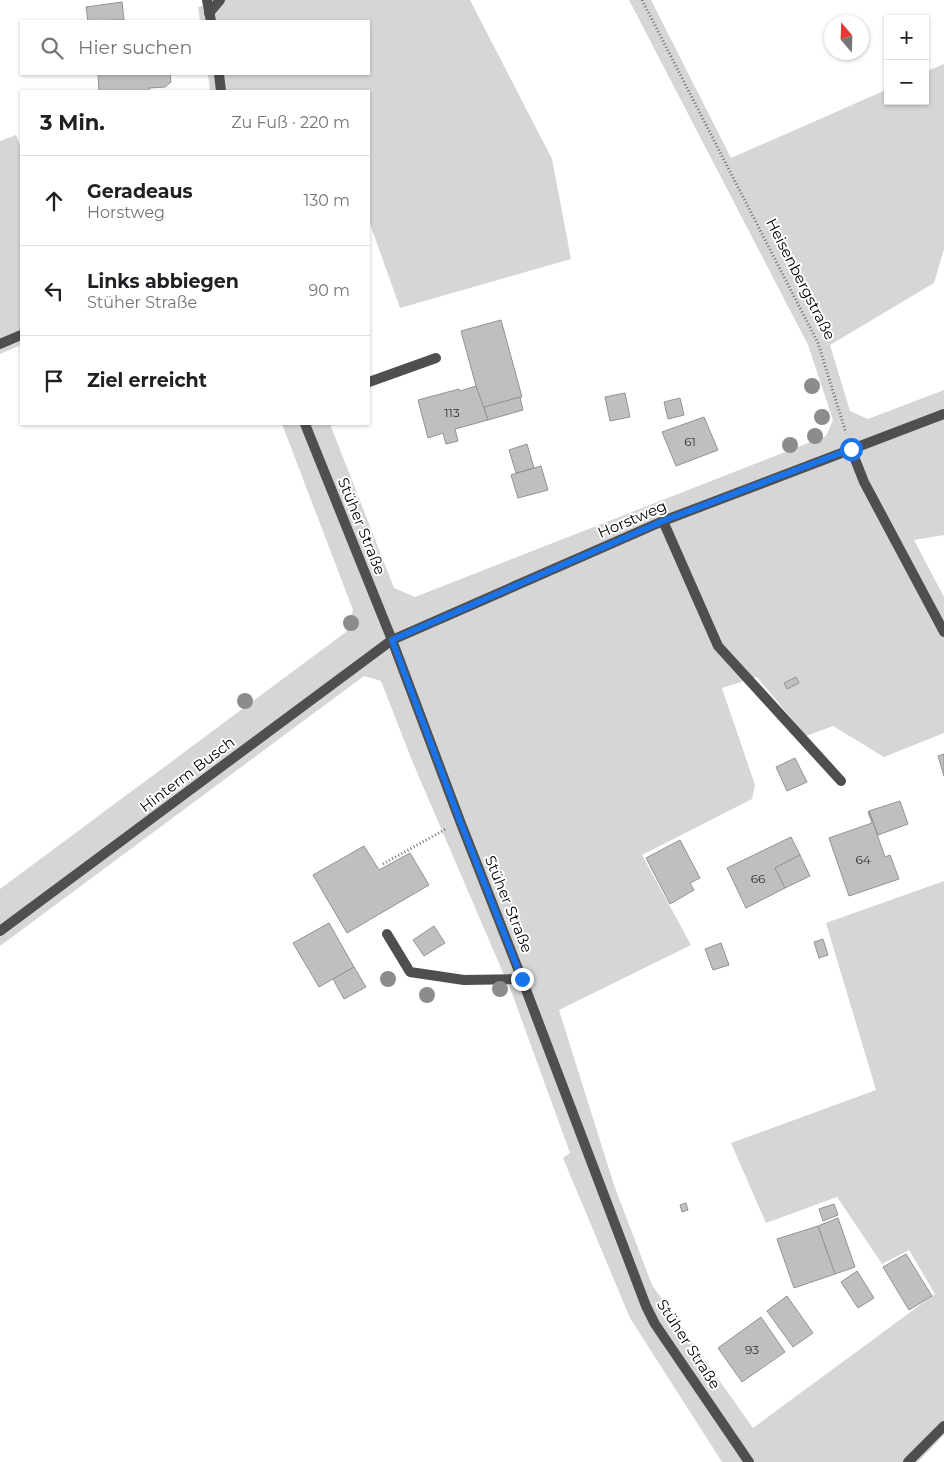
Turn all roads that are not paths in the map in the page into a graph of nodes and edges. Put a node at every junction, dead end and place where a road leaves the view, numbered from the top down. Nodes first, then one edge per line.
1 (207, 0) edge
2 (220, 0) edge
3 (210, 17) edge
4 (219, 75) edge
5 (221, 90) edge
6 (20, 335) edge
7 (0, 344) edge
8 (436, 358) dead end
9 (370, 382) edge
10 (944, 414) edge
11 (305, 425) edge
12 (851, 449) junction
13 (663, 521) junction
14 (944, 632) edge
15 (392, 640) junction
16 (841, 781) dead end
17 (0, 932) edge
18 (387, 934) dead end
19 (522, 979) junction
20 (944, 1426) edge
21 (749, 1462) edge
22 (908, 1462) edge

1 - 3 street
2 - 3 street
4 - 5 street
6 - 7 street
8 - 9 street
10 - 12 street, Horstweg
11 - 15 street, Stüher Straße
12 - 13 street, Horstweg
12 - 14 street
13 - 15 street, Horstweg
13 - 16 street
15 - 17 street, Hinterm Busch
15 - 19 street, Stüher Straße
18 - 19 street
19 - 21 street, Stüher Straße
20 - 22 street

